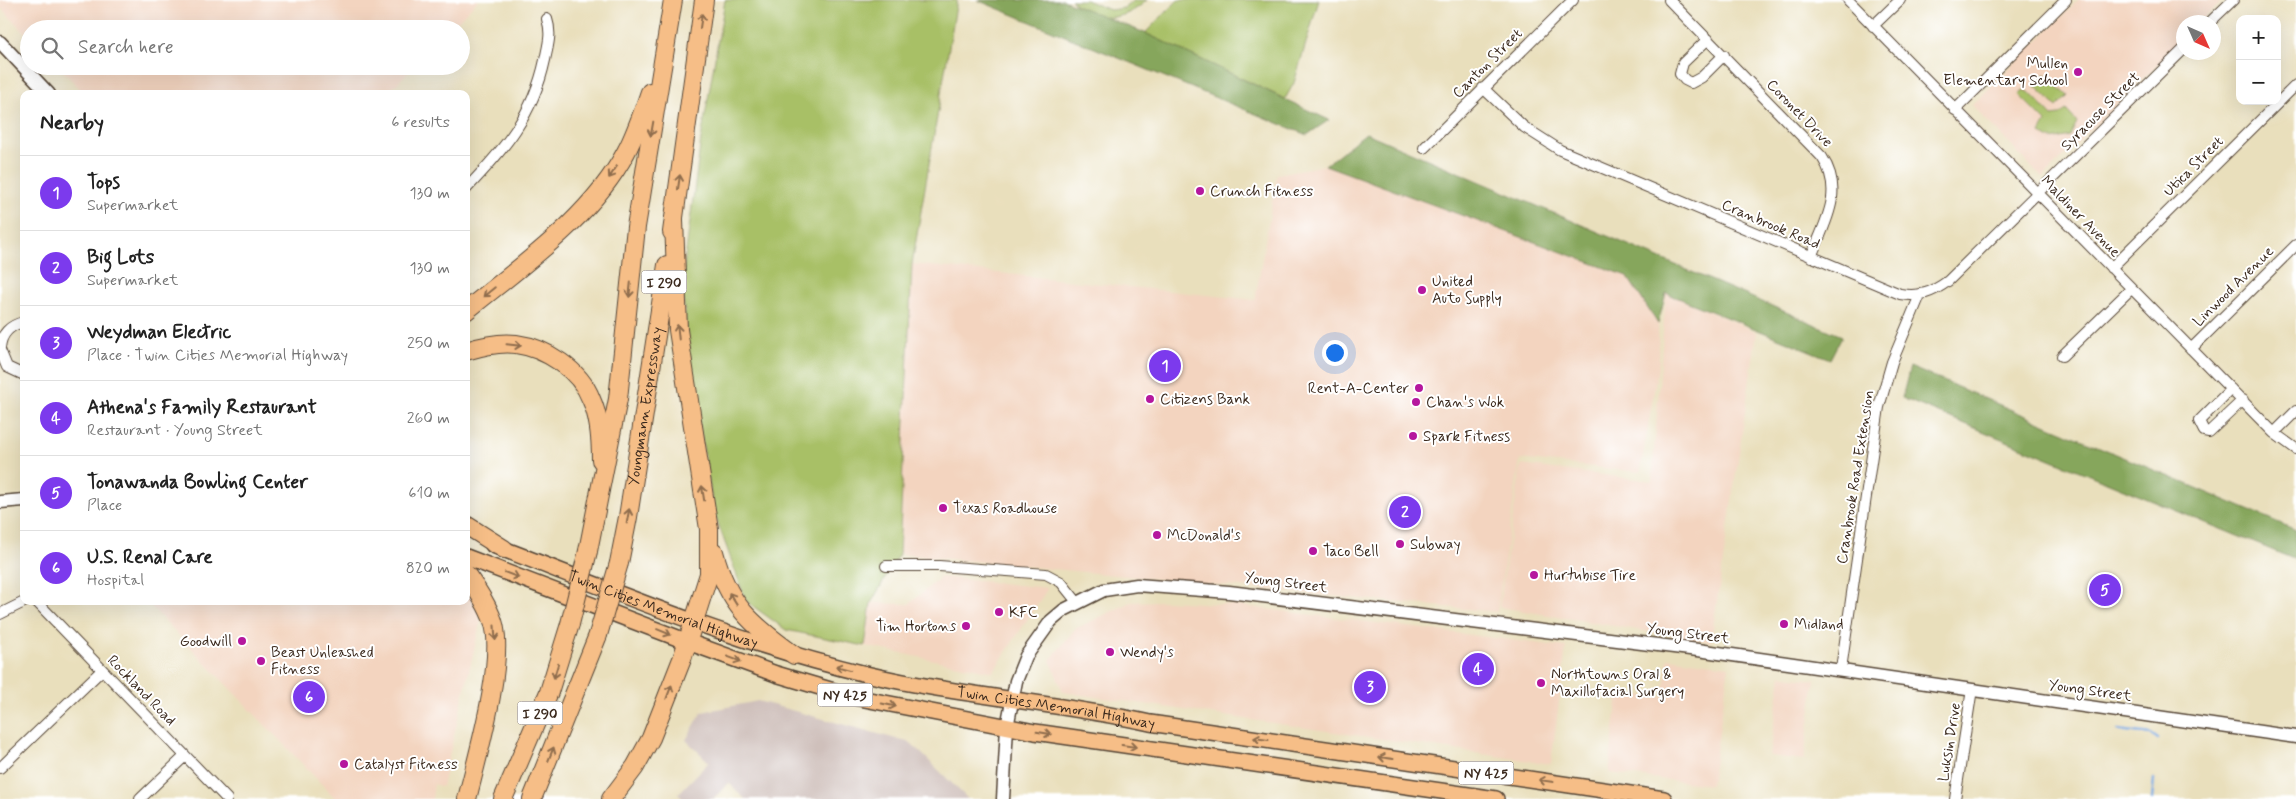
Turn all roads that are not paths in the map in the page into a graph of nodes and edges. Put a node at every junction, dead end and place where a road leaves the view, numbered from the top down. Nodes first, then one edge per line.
1 (673, 0) edge
2 (704, 0) edge
3 (1573, 0) edge
4 (1669, 0) edge
5 (1848, 0) edge
6 (1900, 0) edge
7 (2066, 0) edge
8 (2233, 0) edge
9 (2217, 15) edge
10 (547, 19) dead end
11 (1874, 26) junction
12 (1708, 39) junction
13 (0, 42) edge
14 (666, 47) junction
15 (1724, 56) junction
16 (2176, 57) edge
17 (20, 63) edge
18 (31, 75) edge
19 (2296, 85) edge
20 (1483, 88) junction
21 (45, 90) edge
22 (1955, 110) junction
23 (1424, 148) dead end
24 (470, 185) edge
25 (2037, 194) junction
26 (674, 220) junction
27 (2296, 245) edge
28 (1811, 257) junction
29 (2111, 268) junction
30 (2131, 289) junction
31 (1920, 295) junction
32 (470, 308) edge
33 (20, 323) edge
34 (0, 349) edge
35 (2191, 349) junction
36 (470, 350) edge
37 (2062, 356) dead end
38 (20, 373) edge
39 (2231, 389) junction
40 (2243, 400) junction
41 (2296, 411) edge
42 (2274, 433) junction
43 (2296, 449) edge
44 (601, 496) junction
45 (20, 500) edge
46 (0, 502) edge
47 (470, 528) edge
48 (708, 529) junction
49 (470, 537) edge
50 (504, 550) junction
51 (470, 559) edge
52 (886, 566) dead end
53 (470, 579) edge
54 (1077, 602) junction
55 (20, 604) edge
56 (40, 605) edge
57 (0, 614) edge
58 (694, 621) junction
59 (688, 642) junction
60 (794, 655) junction
61 (1841, 669) junction
62 (102, 670) junction
63 (1972, 689) junction
64 (1012, 700) junction
65 (1007, 727) junction
66 (2296, 736) edge
67 (185, 756) junction
68 (0, 768) edge
69 (140, 799) edge
70 (226, 799) edge
71 (467, 799) edge
72 (503, 799) edge
73 (532, 799) edge
74 (611, 799) edge
75 (1003, 799) edge
76 (1496, 799) edge
77 (1664, 799) edge
78 (1955, 799) edge

1 - 14 highway, Youngmann Expressway / I 290
26 -> 2 highway, Youngmann Expressway / I 290
3 - 20 street, Canton Street
4 - 12 street, Coronet Drive
5 - 11 street, Maldiner Avenue
6 - 11 street
7 - 22 street
8 - 9 street
10 - 24 street
11 - 22 street, Maldiner Avenue
12 - 15 street, Coronet Drive
12 - 15 street
13 - 17 street
14 -> 32 highway
14 -> 44 highway, Youngmann Expressway / I 290
15 - 28 street, Coronet Drive
16 - 25 street, Syracuse Street
18 - 21 street
19 - 29 street, Utica Street
20 - 23 street, Canton Street
20 - 28 street, Cranbrook Road
22 - 25 street, Maldiner Avenue
25 - 29 street, Maldiner Avenue
25 - 31 street, Cranbrook Road
48 -> 26 highway
73 -> 26 highway, Youngmann Expressway / I 290, bridge
27 - 35 street, Linwood Avenue
28 - 31 street, Cranbrook Road
29 - 30 street, Maldiner Avenue
30 - 35 street, Maldiner Avenue
30 - 37 street
31 - 61 street, Cranbrook Road Extension
33 - 34 street
34 - 38 street
35 - 39 street, Maldiner Avenue
36 -> 44 highway
39 - 40 street, Maldiner Avenue
39 - 40 street
40 - 42 street, Maldiner Avenue
41 - 42 street
42 - 43 street, Maldiner Avenue
44 -> 72 highway, Youngmann Expressway / I 290, bridge
45 - 46 street
47 - 50 highway
48 - 58 highway
60 -> 48 highway
49 - 50 main road, Twin Cities Memorial Highway
50 - 58 main road, Twin Cities Memorial Highway / NY 425
51 -> 59 main road, Twin Cities Memorial Highway / NY 425
52 - 54 street
53 -> 71 highway
54 - 61 street, Young Street
54 - 64 street, Young Street
55 - 57 street
56 - 62 street, Rockland Road
58 - 59 highway
58 - 60 main road, Twin Cities Memorial Highway / NY 425
59 -> 65 main road, Twin Cities Memorial Highway / NY 425
74 -> 59 highway
64 -> 60 main road, Twin Cities Memorial Highway / NY 425
61 - 63 street, Young Street
62 - 67 street, Rockland Road
62 - 68 street
63 - 66 street, Young Street
63 - 78 street, Luksin Drive
64 - 65 street, Young Street
77 -> 64 main road, Twin Cities Memorial Highway / NY 425
65 - 75 street, Young Street
65 -> 76 main road, Twin Cities Memorial Highway / NY 425
67 - 69 street
67 - 70 street, Rockland Road

